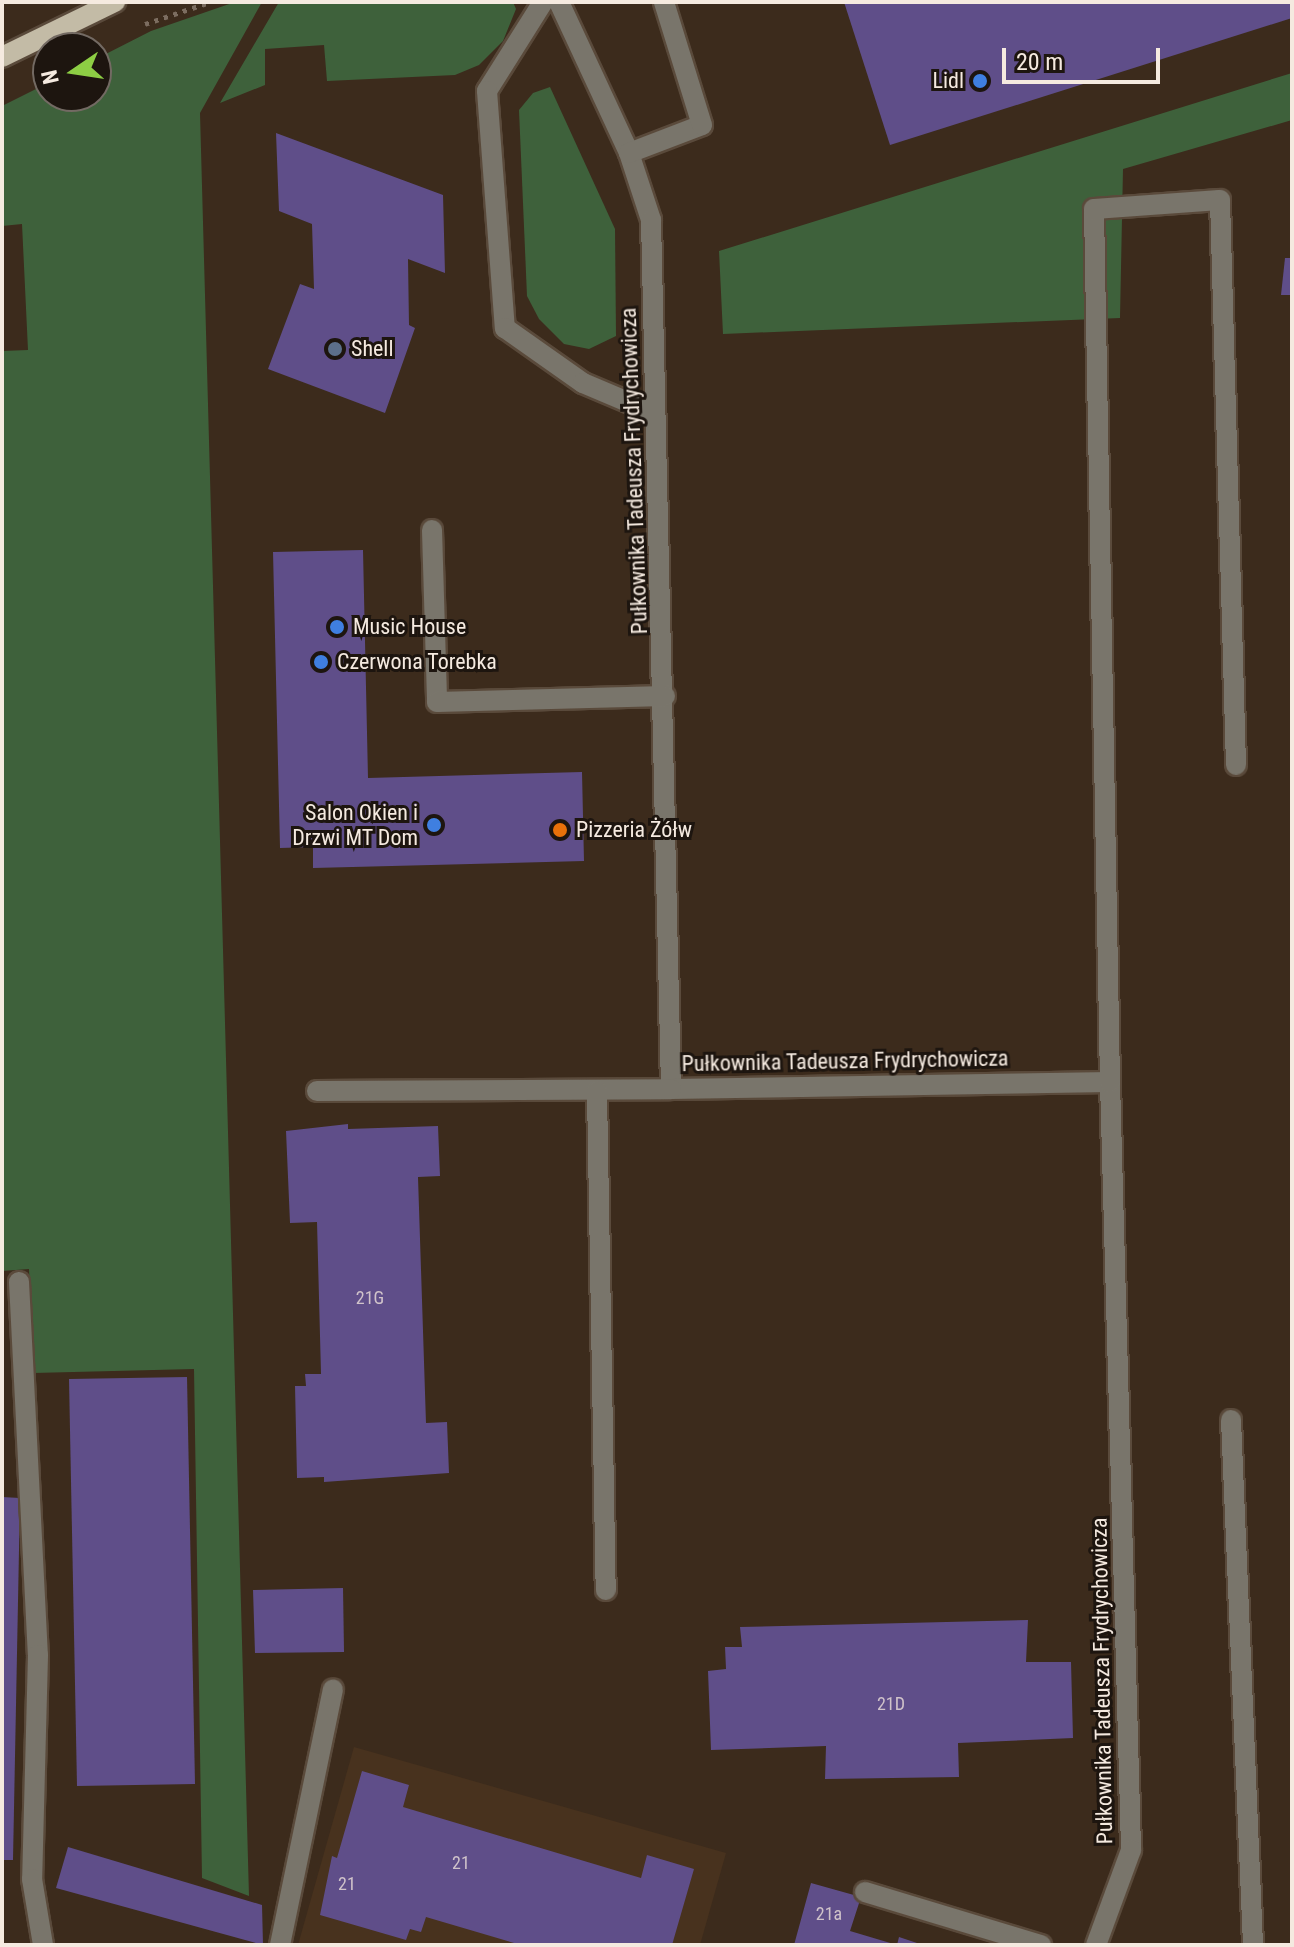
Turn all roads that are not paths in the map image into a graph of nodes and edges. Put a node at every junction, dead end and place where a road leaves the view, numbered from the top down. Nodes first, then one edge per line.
1 (115, 2) edge
2 (543, 2) edge
3 (559, 2) edge
4 (664, 2) edge
5 (2, 57) edge
6 (629, 153) junction
7 (654, 413) junction
8 (432, 530) dead end
9 (665, 696) junction
10 (1236, 765) dead end
11 (1110, 1082) junction
12 (671, 1089) junction
13 (317, 1091) dead end
14 (597, 1091) junction
15 (19, 1282) dead end
16 (1231, 1420) dead end
17 (606, 1590) dead end
18 (333, 1689) dead end
19 (865, 1892) dead end
20 (43, 1945) edge
21 (280, 1945) edge
22 (1041, 1945) edge
23 (1096, 1945) edge
24 (1253, 1945) edge

1 - 5 main road
2 - 7 street
3 - 6 street, Pułkownika Tadeusza Frydrychowicza
4 - 6 street
6 - 7 street, Pułkownika Tadeusza Frydrychowicza
7 - 9 street, Pułkownika Tadeusza Frydrychowicza
8 - 9 street
9 - 12 street, Pułkownika Tadeusza Frydrychowicza
10 - 11 street
11 - 12 street, Pułkownika Tadeusza Frydrychowicza
11 - 23 street, Pułkownika Tadeusza Frydrychowicza
12 - 14 street
13 - 14 street
14 - 17 street
15 - 20 street
16 - 24 street
18 - 21 street
19 - 22 street

